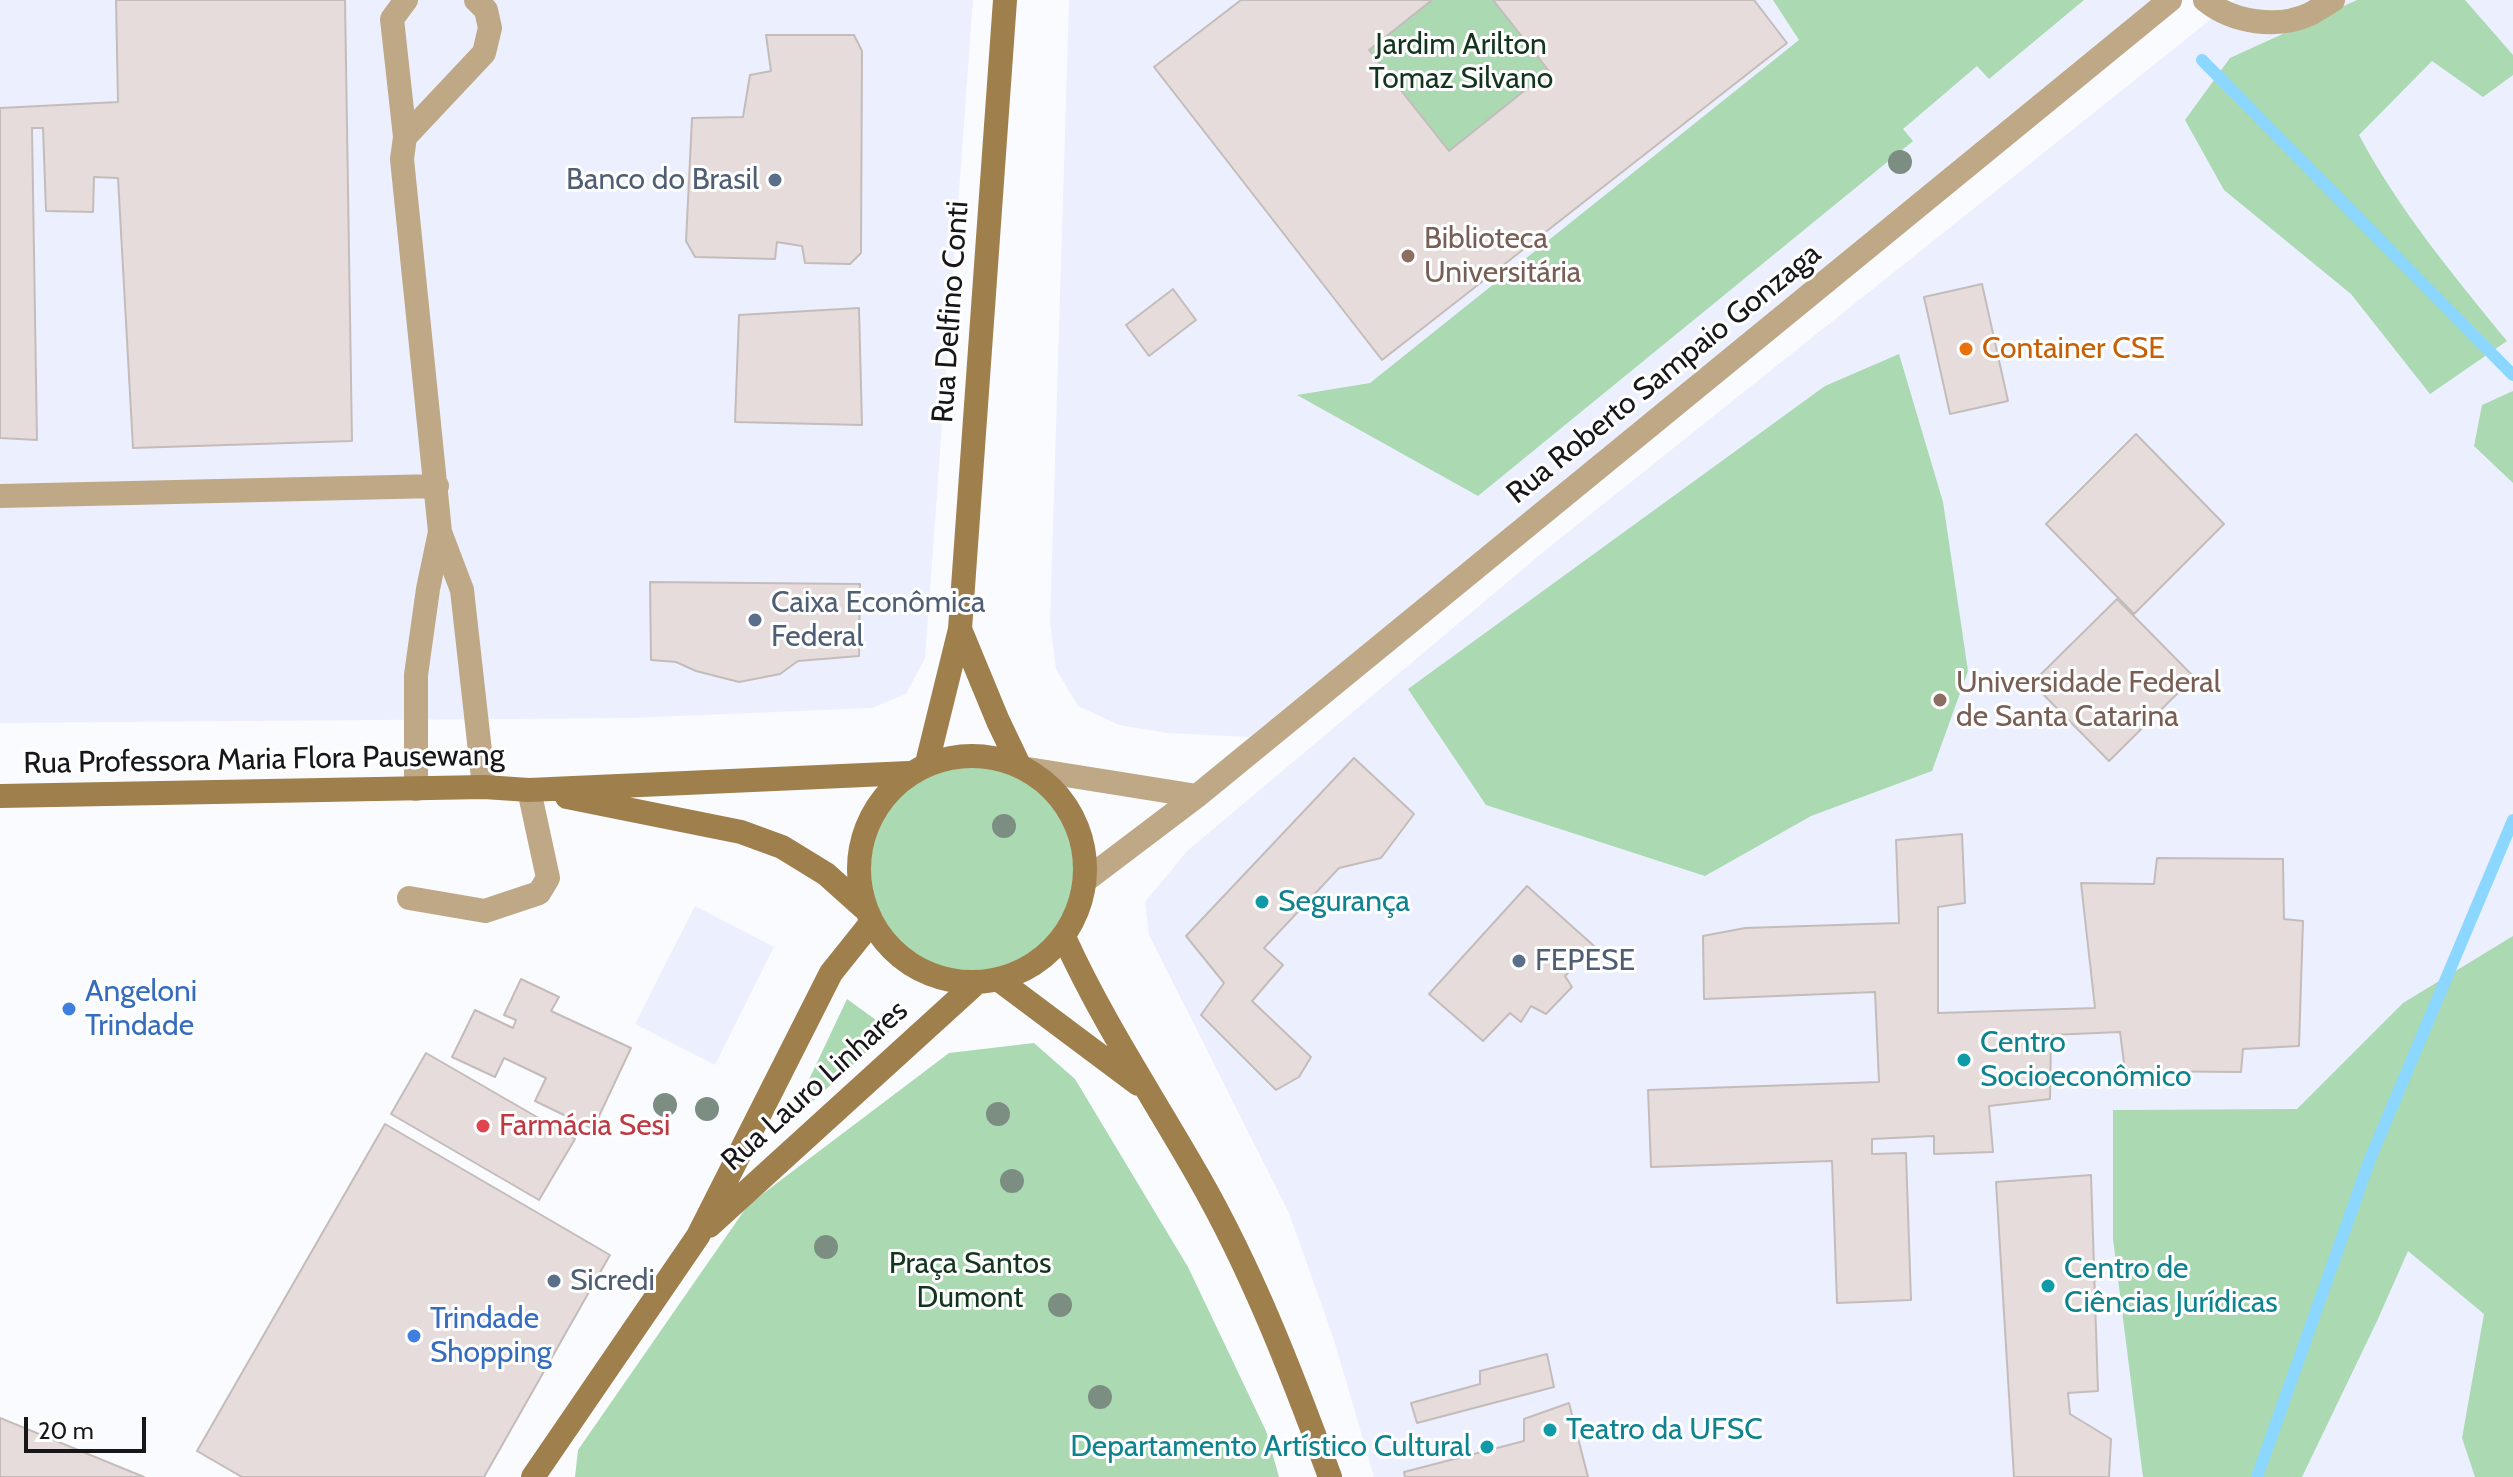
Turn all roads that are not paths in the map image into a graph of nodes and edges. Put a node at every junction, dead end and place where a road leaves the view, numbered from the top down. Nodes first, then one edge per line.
1 (406, 0) edge
2 (476, 0) edge
3 (1005, 0) edge
4 (2170, 0) edge
5 (2205, 0) edge
6 (2333, 0) edge
7 (405, 137) junction
8 (437, 486) junction
9 (0, 496) edge
10 (440, 532) junction
11 (960, 629) junction
12 (1024, 767) junction
13 (918, 768) junction
14 (484, 787) junction
15 (416, 789) junction
16 (529, 790) junction
17 (0, 796) edge
18 (1197, 796) junction
19 (1086, 880) junction
20 (409, 898) dead end
21 (868, 916) junction
22 (1064, 937) junction
23 (987, 982) junction
24 (1146, 1090) junction
25 (698, 1236) junction
26 (533, 1477) edge
27 (1330, 1477) edge

1 - 7 street
2 - 7 street
3 - 11 main road, Rua Delfino Conti
4 - 18 street, Rua Roberto Sampaio Gonzaga
5 - 6 street
7 - 8 street
8 - 9 street
8 - 10 street
10 - 14 street
10 - 15 street
11 - 12 main road, Rua Delfino Conti
11 - 13 main road, Rua Delfino Conti
12 - 13 main road
12 - 18 street
12 - 19 main road
13 - 16 main road, Rua Professora Maria Flora Pausewang
13 - 21 main road
14 - 15 main road, Rua Professora Maria Flora Pausewang
14 - 16 main road, Rua Professora Maria Flora Pausewang
15 - 17 main road, Rua Professora Maria Flora Pausewang
16 - 20 street
16 - 21 main road, Rua Professora Maria Flora Pausewang
18 - 19 street, Rua Roberto Sampaio Gonzaga
19 - 22 main road
21 - 23 main road
21 - 25 main road, Rua Lauro Linhares
22 - 23 main road
22 - 24 main road
23 - 24 main road
23 - 25 main road, Rua Lauro Linhares
24 - 27 main road
25 - 26 main road, Rua Lauro Linhares

